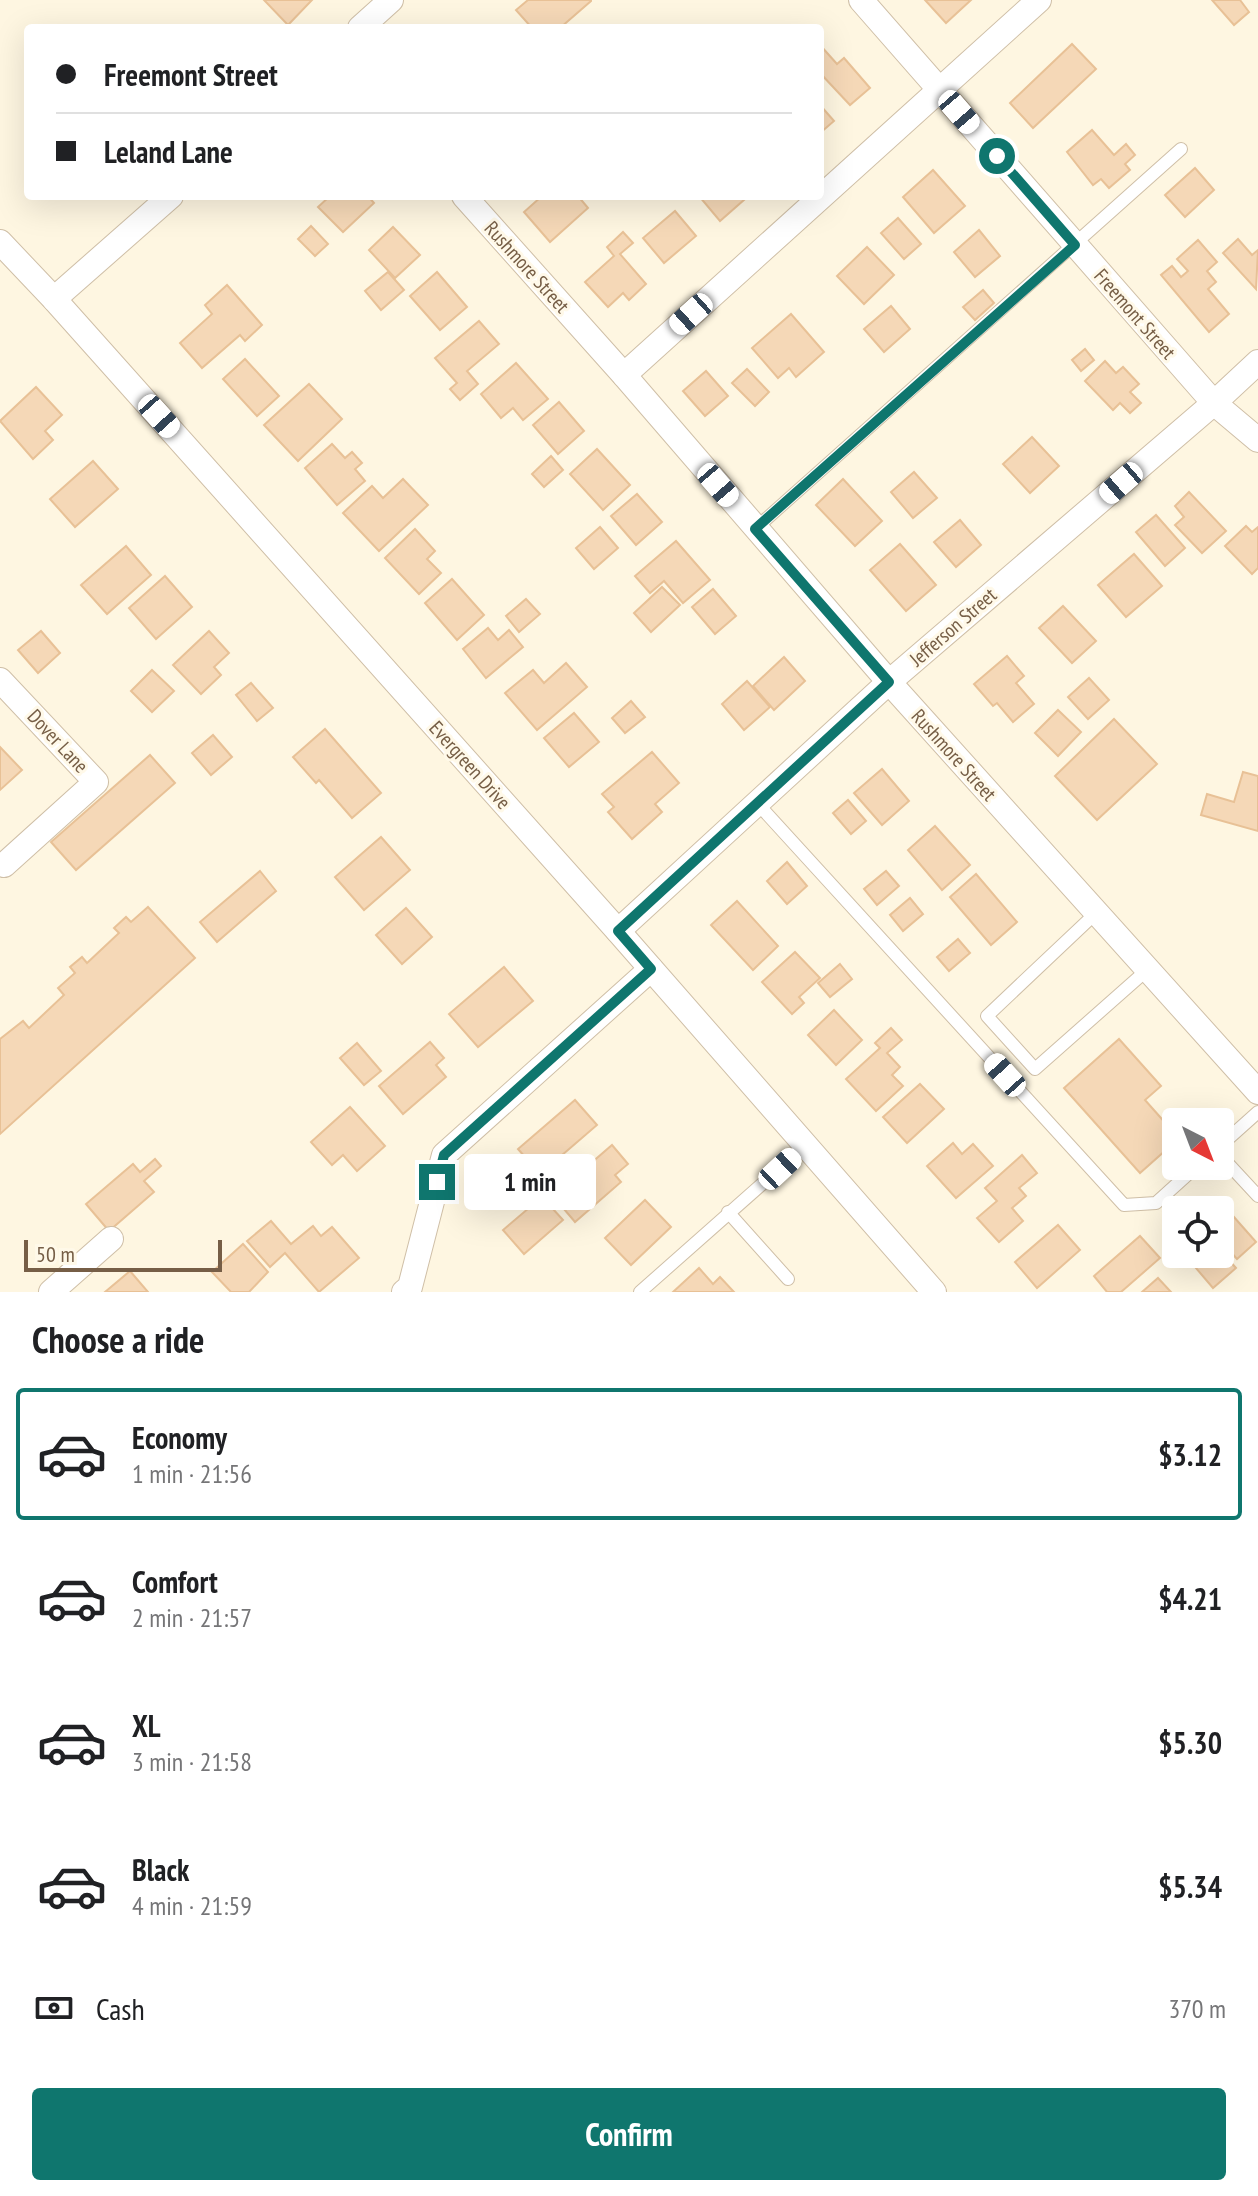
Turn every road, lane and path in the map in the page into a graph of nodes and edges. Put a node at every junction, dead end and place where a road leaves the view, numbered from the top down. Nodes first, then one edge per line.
1 (391, 0) edge
2 (861, 0) edge
3 (1039, 0) edge
4 (364, 24) edge
5 (939, 89) junction
6 (1181, 149) dead end
7 (824, 193) edge
8 (166, 200) edge
9 (468, 200) edge
10 (817, 200) edge
11 (0, 242) edge
12 (1075, 245) junction
13 (54, 299) junction
14 (1258, 362) edge
15 (624, 375) junction
16 (1214, 403) junction
17 (1258, 440) edge
18 (755, 529) junction
19 (0, 680) edge
20 (889, 682) junction
21 (757, 803) junction
22 (4, 865) dead end
23 (1096, 913) junction
24 (618, 931) junction
25 (651, 969) junction
26 (1147, 970) junction
27 (1251, 1079) edge
28 (1258, 1112) edge
29 (1234, 1133) edge
30 (805, 1146) junction
31 (1234, 1170) edge
32 (1181, 1180) edge
33 (1258, 1196) edge
34 (728, 1212) junction
35 (111, 1239) dead end
36 (788, 1279) dead end
37 (51, 1292) edge
38 (404, 1292) edge
39 (640, 1292) edge
40 (934, 1292) edge

1 - 4 street
2 - 5 street, Freemont Street
3 - 5 street
5 - 7 street
5 - 12 street, Freemont Street
6 - 12 lane
8 - 13 street
9 - 15 street, Rushmore Street
10 - 15 street
11 - 13 street, Evergreen Drive
12 - 16 street, Freemont Street
12 - 18 lane
13 - 24 street, Evergreen Drive
14 - 16 street, Jefferson Street
15 - 18 street, Rushmore Street
16 - 17 street, Freemont Street
16 - 20 street, Jefferson Street
18 - 20 street, Rushmore Street
19 - 22 street, Dover Lane
20 - 21 street, Jefferson Street
20 - 23 street, Rushmore Street
21 - 24 street, Jefferson Street
21 - 32 lane
23 - 26 street, Rushmore Street
23 - 26 lane
24 - 25 street, Evergreen Drive
25 - 30 street, Evergreen Drive
25 - 38 street
26 - 27 street, Rushmore Street
28 - 29 lane
30 - 34 lane
30 - 40 street, Evergreen Drive
31 - 33 lane
34 - 36 lane
34 - 39 lane
35 - 37 street

